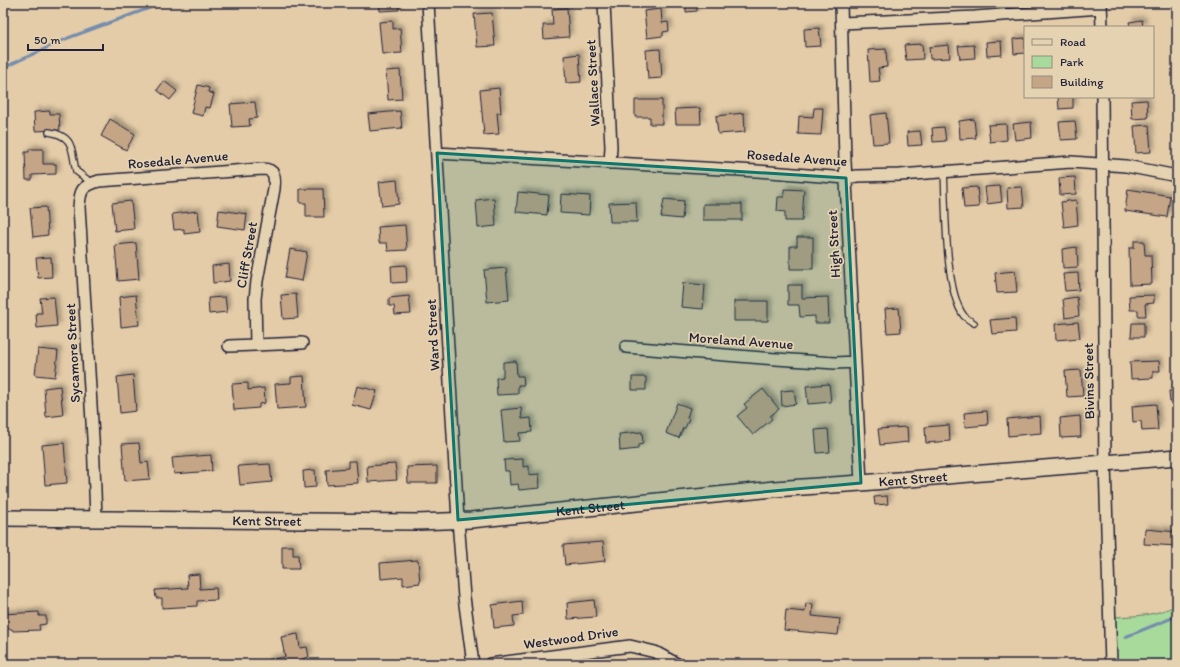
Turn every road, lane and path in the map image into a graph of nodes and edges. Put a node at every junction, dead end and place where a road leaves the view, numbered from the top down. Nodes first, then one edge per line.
1 (428, 3) edge
2 (604, 3) edge
3 (841, 3) edge
4 (1101, 5) edge
5 (842, 24) junction
6 (1102, 26) edge
7 (1102, 98) edge
8 (49, 132) dead end
9 (437, 153) junction
10 (610, 163) junction
11 (1103, 164) junction
12 (273, 172) joint
13 (944, 172) junction
14 (1177, 176) edge
15 (846, 178) junction
16 (89, 185) junction
17 (974, 323) dead end
18 (302, 344) dead end
19 (256, 345) junction
20 (229, 346) dead end
21 (626, 347) dead end
22 (855, 362) junction
23 (1177, 457) edge
24 (1105, 463) junction
25 (861, 483) junction
26 (3, 518) edge
27 (96, 518) junction
28 (458, 520) junction
29 (473, 664) edge
30 (490, 664) edge
31 (676, 664) edge
32 (1111, 664) edge

1 - 9 street, Ward Street
2 - 10 street, Wallace Street
3 - 5 street, High Street
4 - 5 street
4 - 6 street
5 - 15 street, High Street
7 - 11 street, Bivins Street
8 - 16 lane
9 - 10 street, Rosedale Avenue
9 - 28 street, Ward Street
10 - 15 street, Rosedale Avenue
11 - 13 street, Rosedale Avenue
11 - 14 street, Rosedale Avenue
11 - 24 street, Bivins Street
12 - 16 street, Rosedale Avenue
12 - 19 street, Cliff Street
13 - 15 street, Rosedale Avenue
13 - 17 lane
15 - 22 street, High Street
16 - 27 street, Sycamore Street
18 - 19 street
19 - 20 street
21 - 22 street, Moreland Avenue
22 - 25 street, High Street
23 - 24 street, Kent Street
24 - 25 street, Kent Street
24 - 32 street, Bivins Street
25 - 28 street, Kent Street
26 - 27 street, Kent Street
27 - 28 street, Kent Street
28 - 29 street, Ward Street
30 - 31 street, Westwood Drive

